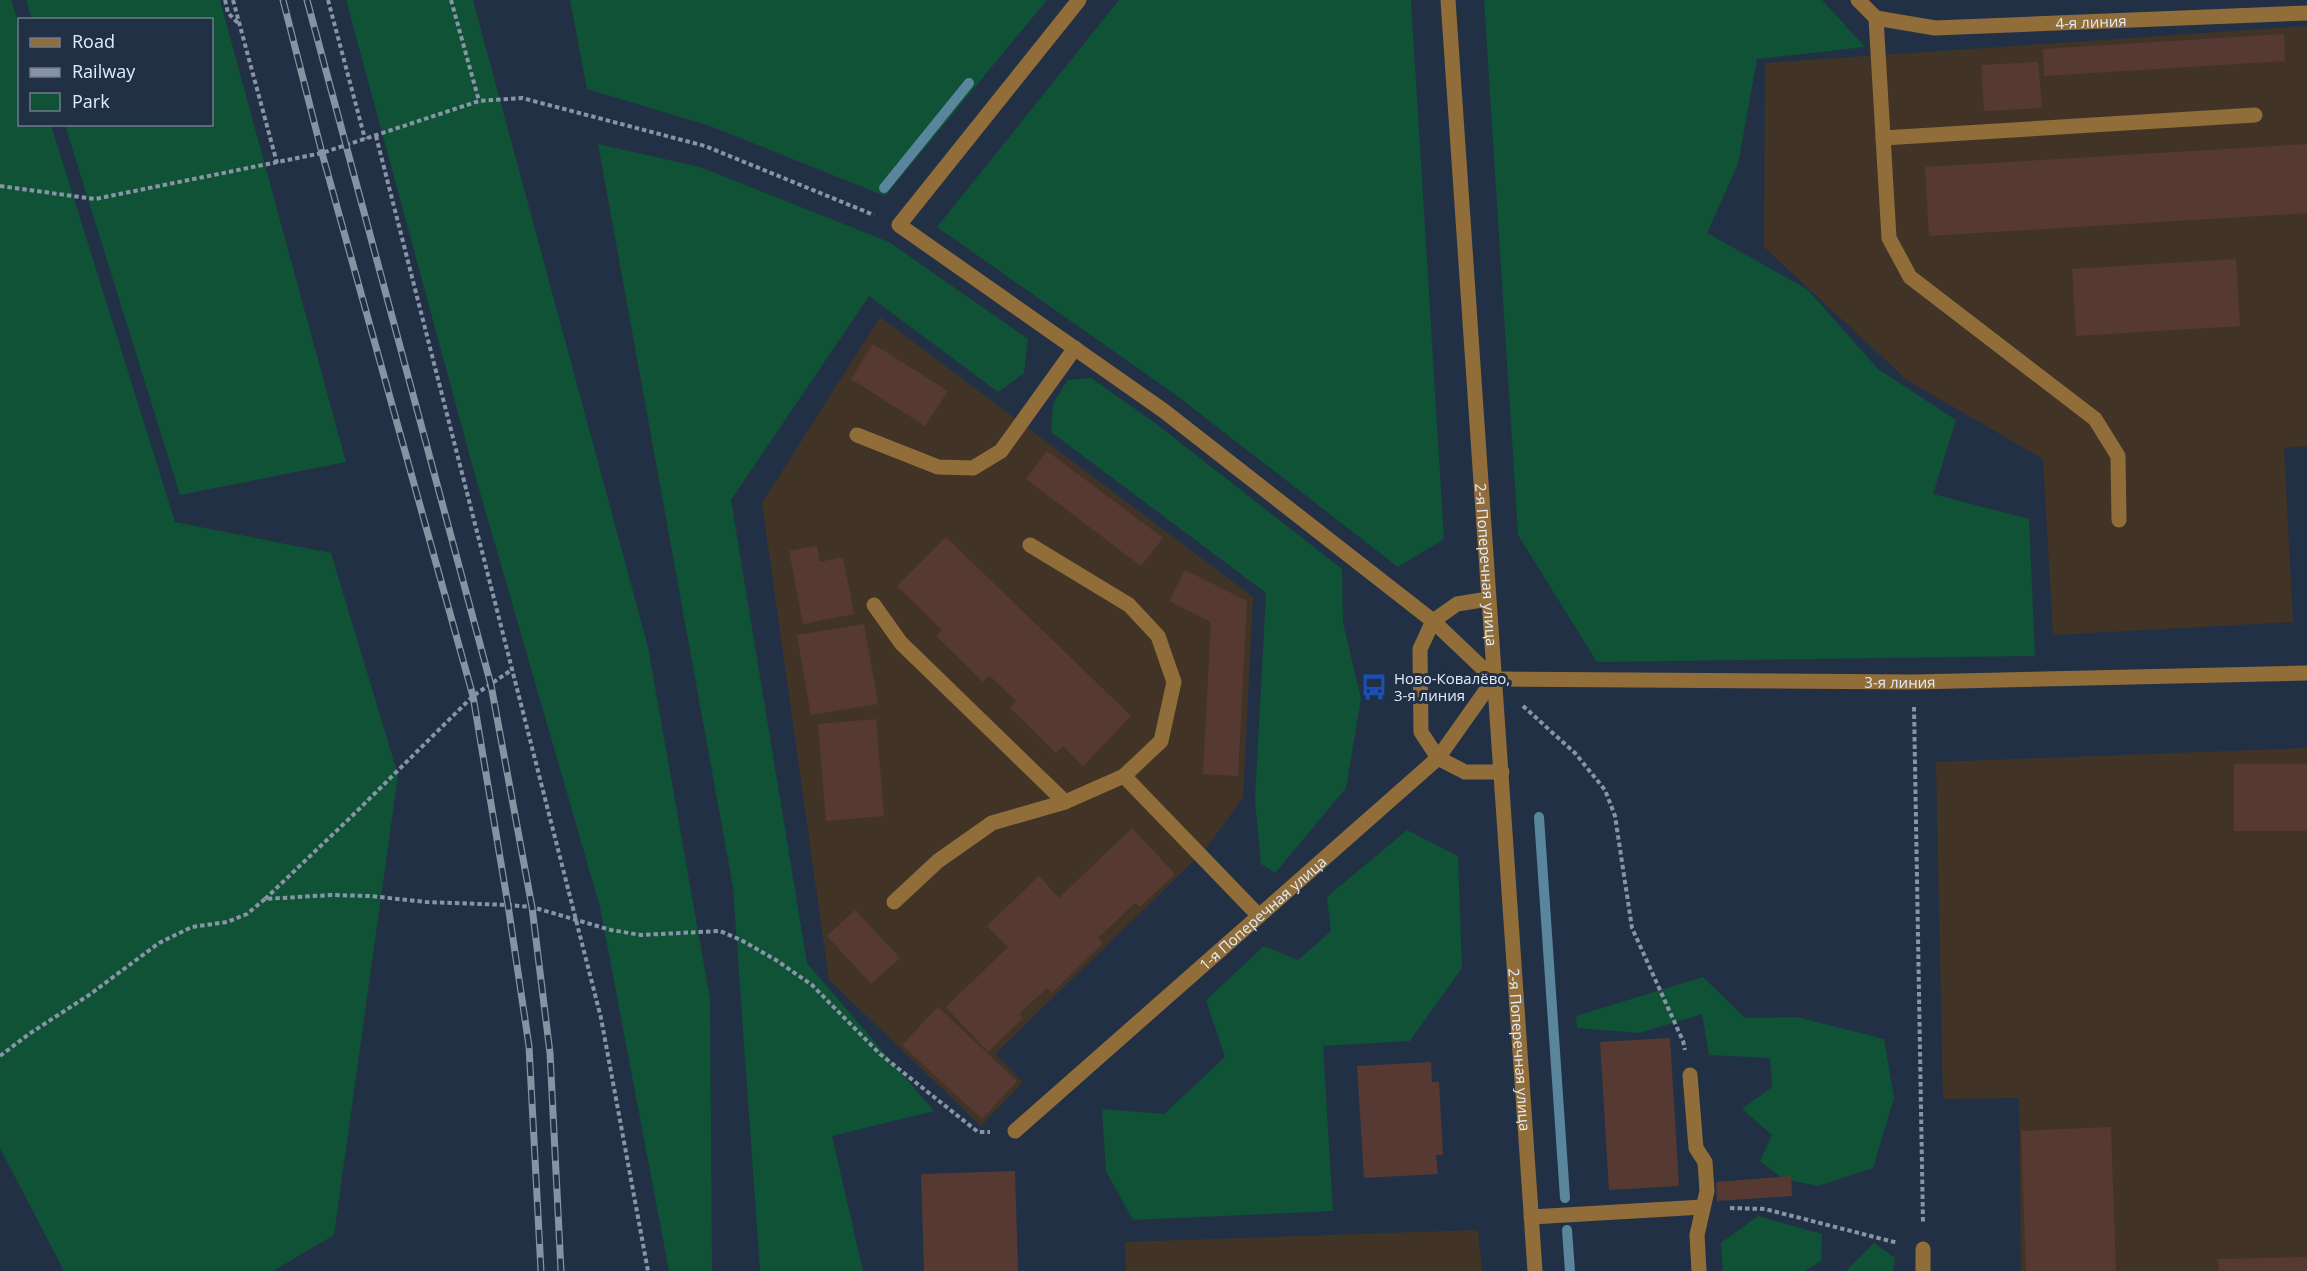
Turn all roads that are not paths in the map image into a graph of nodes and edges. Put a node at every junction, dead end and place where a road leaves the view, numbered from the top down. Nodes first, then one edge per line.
1 (1079, 0) edge
2 (1448, 0) edge
3 (1858, 0) edge
4 (2307, 13) edge
5 (1876, 18) junction
6 (2255, 115) dead end
7 (1883, 138) junction
8 (1075, 348) junction
9 (857, 435) dead end
10 (2119, 520) dead end
11 (1030, 545) dead end
12 (1488, 599) junction
13 (874, 604) dead end
14 (1433, 621) junction
15 (2307, 673) edge
16 (1494, 679) junction
17 (1438, 758) junction
18 (1502, 772) junction
19 (1124, 776) junction
20 (1065, 802) junction
21 (894, 902) dead end
22 (1259, 916) junction
23 (1690, 1075) road end
24 (1015, 1131) road end
25 (1702, 1207) junction
26 (1532, 1217) junction
27 (1923, 1249) road end
28 (1535, 1271) edge
29 (1699, 1271) edge
30 (1923, 1271) edge

1 - 8 street
2 - 12 street, 2-я Поперечная улица
3 - 5 street
4 - 5 street, 4-я линия
5 - 7 street
6 - 7 street
7 - 10 street
8 - 9 street
8 - 14 street
11 - 19 street
12 - 14 street
12 - 16 street, 2-я Поперечная улица
13 - 20 street
14 - 16 street
14 - 17 street
15 - 16 street, 3-я линия
16 - 17 street, 1-я Поперечная улица
16 - 18 street, 2-я Поперечная улица
17 - 18 street
17 - 22 street, 1-я Поперечная улица
18 - 26 street, 2-я Поперечная улица
19 - 20 street
19 - 22 street
20 - 21 street
22 - 24 street, 1-я Поперечная улица
23 - 25 street
25 - 26 street
25 - 29 street
26 - 28 street, 2-я Поперечная улица
27 - 30 street

